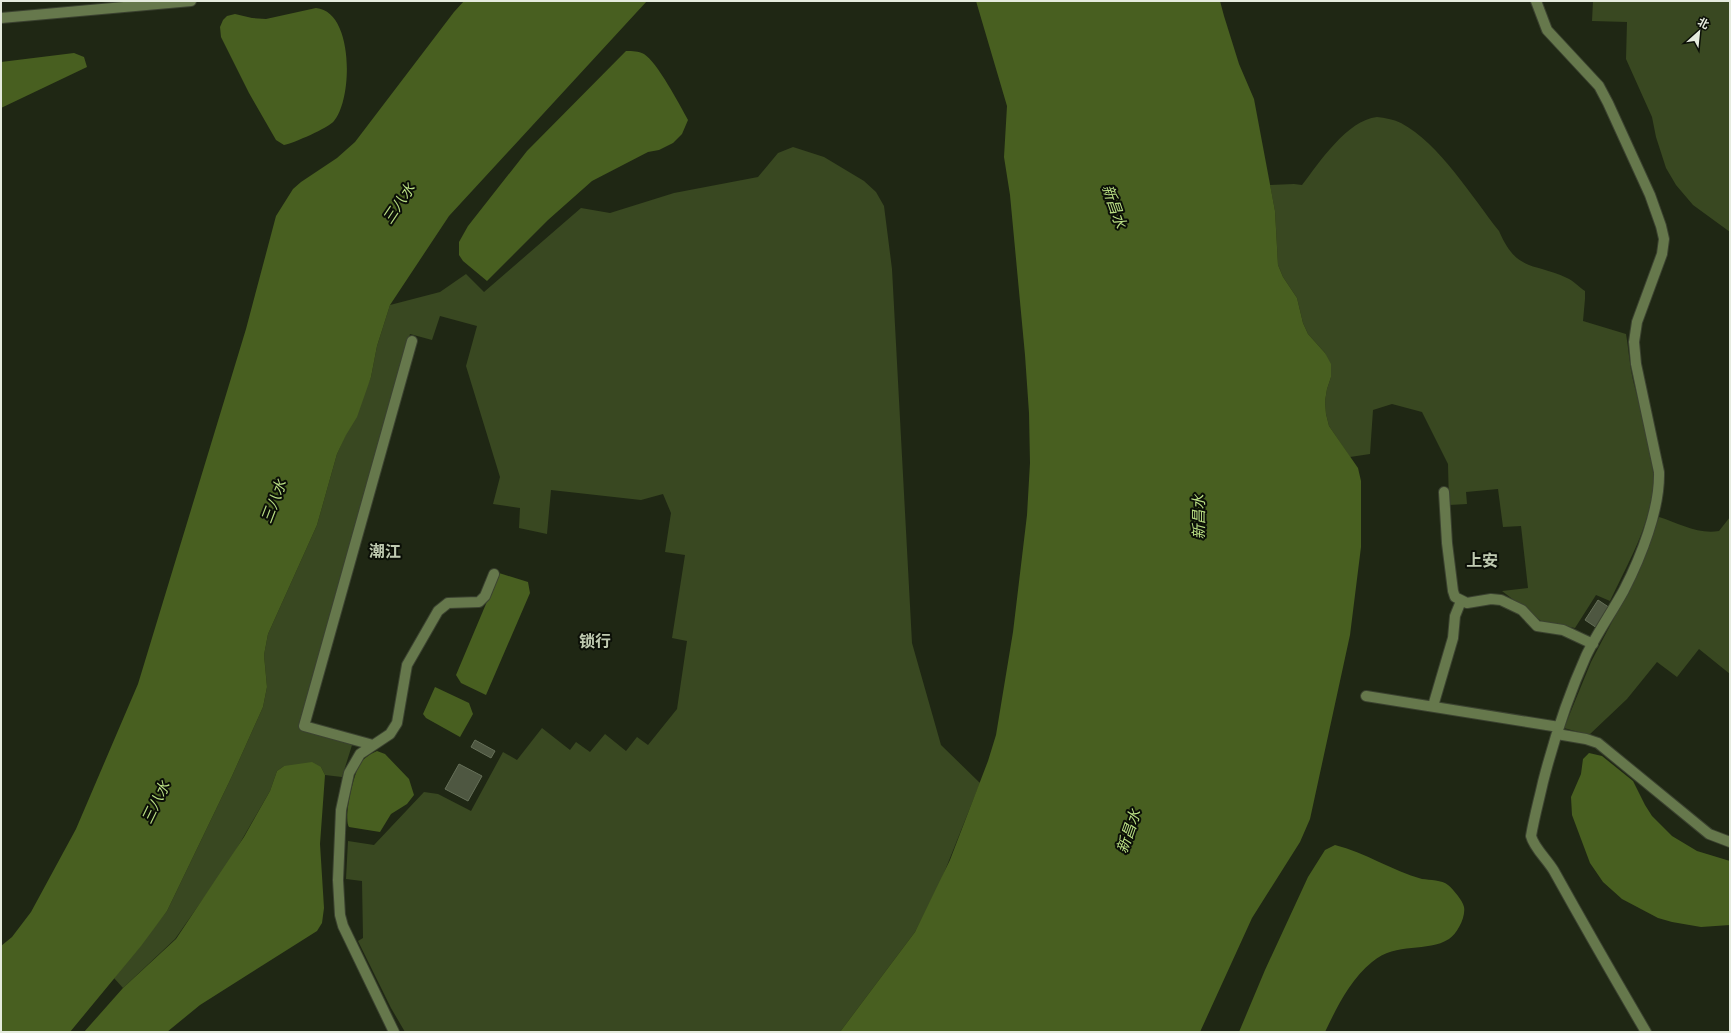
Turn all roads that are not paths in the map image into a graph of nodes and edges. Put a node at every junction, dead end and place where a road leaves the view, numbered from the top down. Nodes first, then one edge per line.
1 (191, 1) edge
2 (1536, 1) edge
3 (1, 18) edge
4 (412, 341) dead end
5 (1444, 492) dead end
6 (494, 574) dead end
7 (1461, 601) junction
8 (1593, 644) junction
9 (1366, 696) dead end
10 (1433, 706) junction
11 (1558, 730) junction
12 (373, 745) junction
13 (1730, 842) edge
14 (394, 1032) edge
15 (1646, 1032) edge

1 - 3 street
2 - 8 street
4 - 12 street
5 - 7 street
6 - 12 street
7 - 8 street
7 - 10 street
8 - 11 street
9 - 10 street
10 - 11 street
11 - 13 street
11 - 15 street
12 - 14 street

